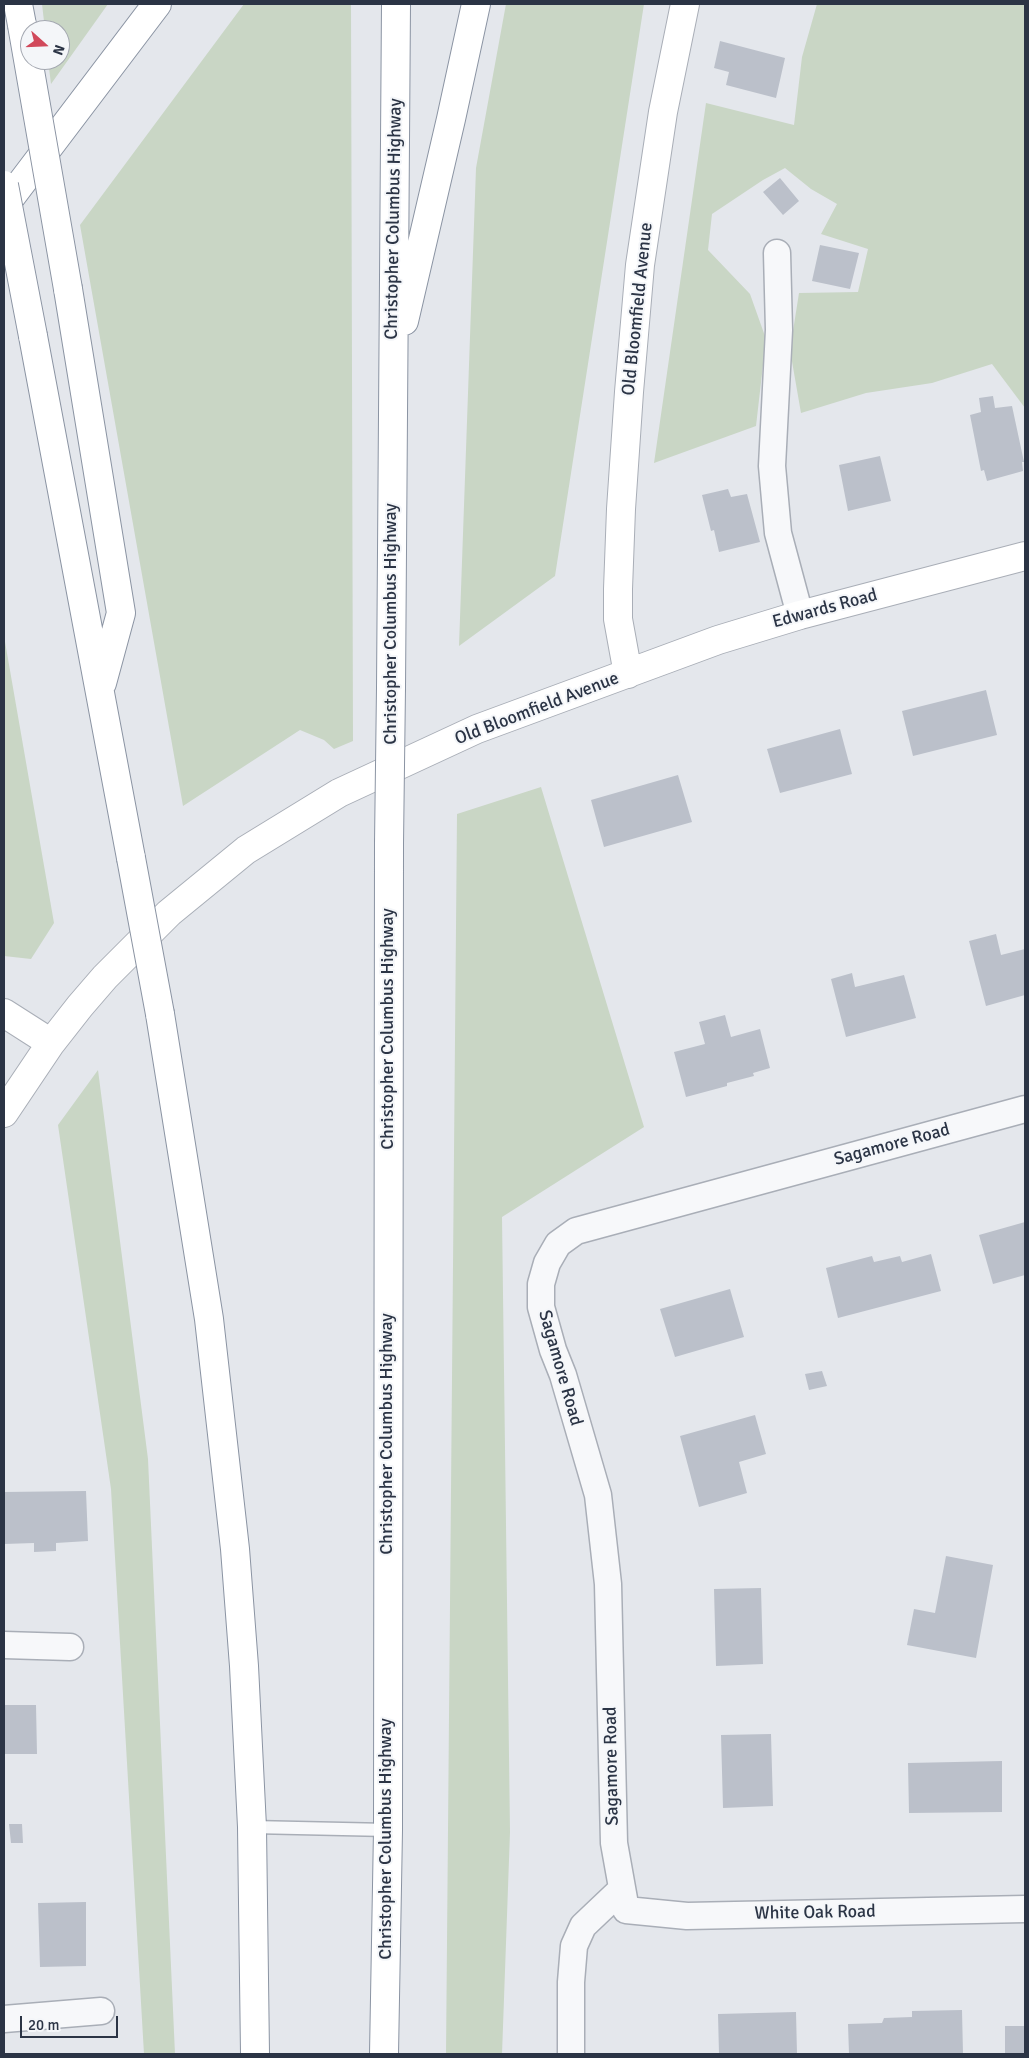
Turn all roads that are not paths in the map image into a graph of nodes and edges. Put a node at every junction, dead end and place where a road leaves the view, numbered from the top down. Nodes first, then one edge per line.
1 (157, 4) edge
2 (396, 4) edge
3 (476, 4) edge
4 (685, 4) edge
5 (20, 14) edge
6 (4, 185) edge
7 (4, 206) edge
8 (777, 253) dead end
9 (392, 368) junction
10 (1025, 556) edge
11 (800, 615) junction
12 (628, 674) junction
13 (100, 689) junction
14 (4, 1013) edge
15 (52, 1043) junction
16 (1025, 1109) edge
17 (4, 1113) edge
18 (4, 1645) edge
19 (70, 1646) dead end
20 (252, 1827) junction
21 (388, 1830) junction
22 (622, 1888) junction
23 (1025, 1909) edge
24 (101, 2011) dead end
25 (4, 2019) edge
26 (255, 2054) edge
27 (384, 2054) edge
28 (572, 2054) edge

1 - 7 main road
2 - 9 main road, Christopher Columbus Highway
3 - 9 main road
4 - 12 main road, Old Bloomfield Avenue
5 - 13 main road, bridge
6 - 13 main road, bridge
8 - 11 street
9 - 21 main road, Christopher Columbus Highway, bridge
10 - 11 main road, Edwards Road
11 - 12 main road, Edwards Road
12 - 15 main road, Old Bloomfield Avenue
13 - 20 main road, bridge
14 - 15 main road
15 - 17 main road, Old Bloomfield Avenue
16 - 22 street, Sagamore Road
18 - 19 street
20 - 21 lane
20 - 26 main road
21 - 27 main road, Christopher Columbus Highway
22 - 23 street, White Oak Road
22 - 28 street
24 - 25 street

